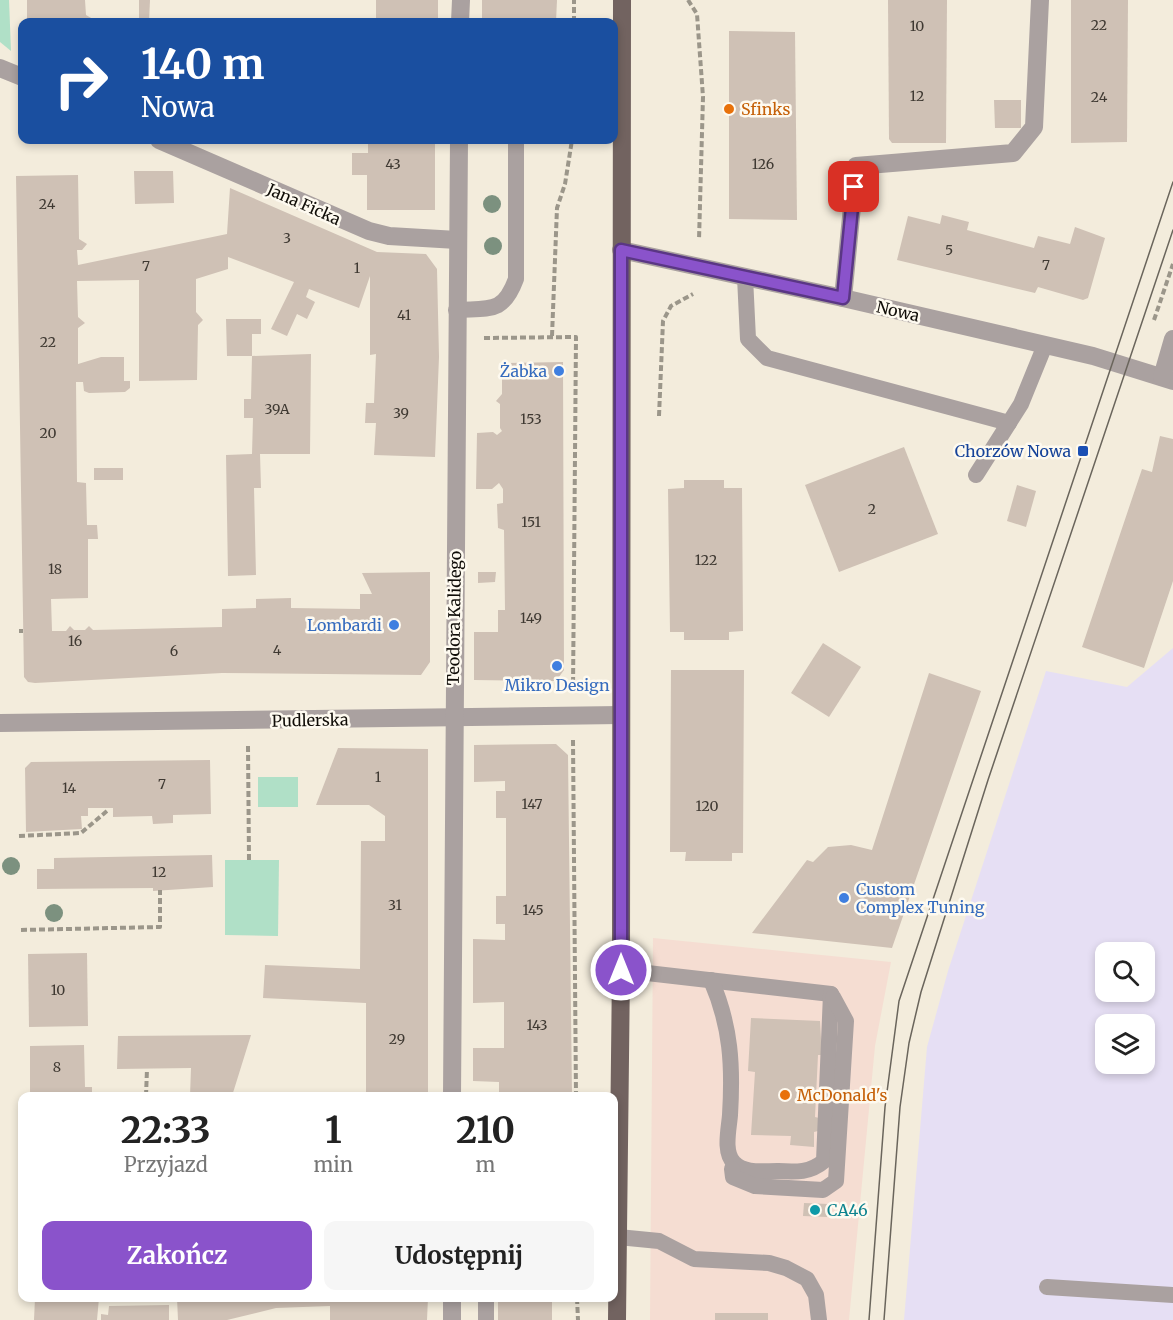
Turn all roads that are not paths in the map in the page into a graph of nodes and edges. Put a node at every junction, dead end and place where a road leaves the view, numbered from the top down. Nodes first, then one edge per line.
1 (461, 0) edge
2 (621, 0) edge
3 (1040, 0) edge
4 (460, 18) edge
5 (0, 68) edge
6 (18, 75) edge
7 (168, 144) edge
8 (459, 144) edge
9 (516, 144) edge
10 (457, 240) junction
11 (621, 250) junction
12 (744, 277) junction
13 (843, 298) junction
14 (456, 310) junction
15 (1173, 339) edge
16 (1045, 345) junction
17 (1167, 379) edge
18 (1009, 423) junction
19 (976, 475) dead end
20 (620, 716) junction
21 (453, 718) junction
22 (0, 723) edge
23 (621, 970) junction
24 (711, 980) junction
25 (831, 994) junction
26 (452, 1092) edge
27 (732, 1162) junction
28 (618, 1237) joint
29 (1047, 1287) dead end
30 (1173, 1295) edge
31 (452, 1302) edge
32 (486, 1302) edge
33 (617, 1302) edge
34 (452, 1320) edge
35 (486, 1320) edge
36 (617, 1320) edge
37 (819, 1320) edge

1 - 4 street
2 - 11 main road
3 - 13 street
5 - 6 street
7 - 10 street, Jana Ficka
8 - 10 street, Teodora Kalidego
9 - 14 lane
10 - 14 street, Teodora Kalidego
11 - 12 street, Nowa
11 - 20 main road
12 - 13 street, Nowa
12 - 18 lane
13 - 16 street, Nowa
14 - 21 street, Teodora Kalidego
15 - 17 street
16 - 17 street, Nowa
16 - 18 lane
18 - 19 lane
20 - 21 street, Pudlerska
20 - 23 main road
21 - 22 street, Pudlerska
21 - 26 street, Teodora Kalidego
23 - 24 lane
23 - 28 main road
24 - 25 lane
24 - 27 lane
25 - 27 lane
25 - 27 lane
28 - 37 lane
29 - 30 lane
31 - 34 street
32 - 35 lane
33 - 36 main road

